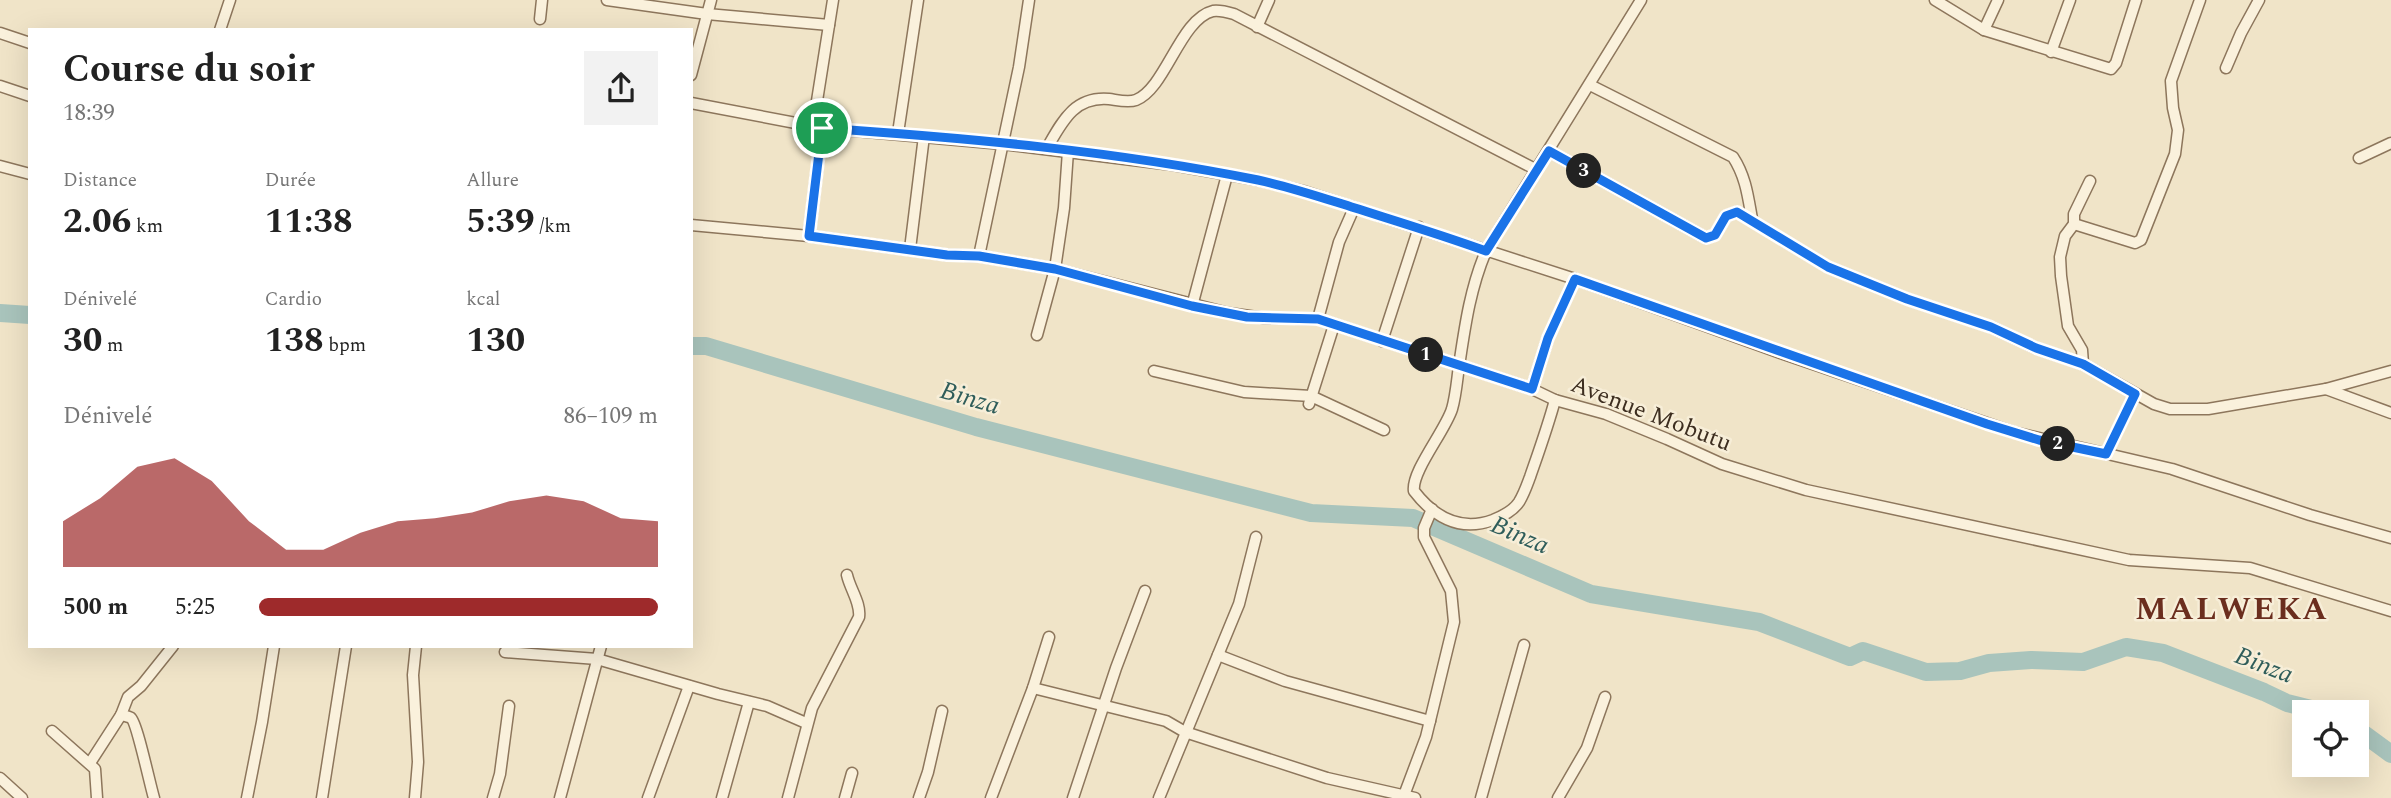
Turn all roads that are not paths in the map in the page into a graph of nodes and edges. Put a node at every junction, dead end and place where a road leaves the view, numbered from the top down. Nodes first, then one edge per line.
1 (230, 0) edge
2 (542, 0) edge
3 (607, 0) edge
4 (711, 0) edge
5 (834, 0) edge
6 (918, 0) edge
7 (1029, 0) edge
8 (1269, 0) edge
9 (1641, 0) edge
10 (1935, 0) edge
11 (1998, 0) edge
12 (2070, 0) edge
13 (2137, 0) edge
14 (2200, 0) edge
15 (2259, 0) edge
16 (707, 14) junction
17 (540, 19) dead end
18 (830, 25) junction
19 (1257, 27) junction
20 (221, 28) edge
21 (1984, 30) junction
22 (0, 33) edge
23 (28, 42) edge
24 (2051, 52) junction
25 (693, 67) edge
26 (2226, 68) dead end
27 (1590, 85) junction
28 (0, 86) edge
29 (28, 95) edge
30 (693, 103) edge
31 (818, 127) junction
32 (898, 133) junction
33 (925, 136) junction
34 (2391, 143) edge
35 (1002, 144) junction
36 (1047, 148) junction
37 (1068, 151) junction
38 (1549, 151) junction
39 (2359, 158) dead end
40 (0, 166) edge
41 (1537, 170) junction
42 (28, 173) edge
43 (1227, 175) junction
44 (2090, 181) dead end
45 (1354, 208) junction
46 (1752, 219) junction
47 (693, 225) edge
48 (2074, 225) junction
49 (1419, 227) junction
50 (809, 236) junction
51 (910, 249) junction
52 (1486, 251) junction
53 (979, 256) junction
54 (1055, 269) junction
55 (1575, 279) junction
56 (1192, 306) junction
57 (1318, 319) junction
58 (1334, 325) junction
59 (1037, 335) dead end
60 (1382, 341) junction
61 (2083, 364) junction
62 (1459, 366) junction
63 (1154, 372) dead end
64 (2391, 372) edge
65 (1532, 389) junction
66 (2326, 389) junction
67 (2135, 394) junction
68 (1310, 400) junction
69 (1555, 400) junction
70 (2391, 413) edge
71 (1384, 430) dead end
72 (2106, 454) junction
73 (1430, 512) junction
74 (1256, 537) dead end
75 (2391, 538) edge
76 (847, 575) dead end
77 (1145, 591) dead end
78 (2391, 611) edge
79 (1049, 637) dead end
80 (1524, 645) dead end
81 (171, 648) edge
82 (274, 648) edge
83 (346, 648) edge
84 (416, 648) edge
85 (600, 648) edge
86 (505, 652) dead end
87 (1218, 655) junction
88 (597, 660) junction
89 (689, 686) junction
90 (1032, 688) junction
91 (1605, 696) dead end
92 (749, 702) junction
93 (509, 706) dead end
94 (1102, 707) junction
95 (942, 711) dead end
96 (121, 715) junction
97 (1430, 721) junction
98 (806, 723) junction
99 (52, 731) dead end
100 (1185, 732) junction
101 (90, 763) junction
102 (852, 773) dead end
103 (0, 778) edge
104 (1408, 797) edge
105 (22, 798) edge
106 (97, 798) edge
107 (154, 798) edge
108 (247, 798) edge
109 (322, 798) edge
110 (415, 798) edge
111 (493, 798) edge
112 (560, 798) edge
113 (648, 798) edge
114 (722, 798) edge
115 (788, 798) edge
116 (845, 798) edge
117 (919, 798) edge
118 (991, 798) edge
119 (1073, 798) edge
120 (1158, 798) edge
121 (1481, 798) edge
122 (1558, 798) edge

1 - 20 street
2 - 17 street
3 - 16 street
4 - 16 street
5 - 18 street
6 - 32 street
7 - 35 street
8 - 19 street
9 - 27 street
10 - 21 street
11 - 21 street
12 - 24 street
13 - 24 street
14 - 48 street
15 - 26 street
16 - 18 street
16 - 25 street
18 - 31 street
19 - 36 street
19 - 41 street
21 - 24 street
22 - 23 street
27 - 38 street
27 - 46 street
28 - 29 street
30 - 31 street
31 - 32 street
31 - 50 street
32 - 33 street
33 - 35 street
33 - 51 street
34 - 39 street
35 - 36 street
35 - 53 street
36 - 37 street
37 - 43 street
37 - 54 street
38 - 41 street
38 - 46 street
40 - 42 street
41 - 52 street
43 - 45 street
43 - 56 street
44 - 48 street
45 - 49 street
45 - 57 street
46 - 61 street
47 - 50 street, Avenue Mobutu
48 - 61 street
49 - 52 street
49 - 60 street
50 - 51 street, Avenue Mobutu
51 - 53 street, Avenue Mobutu
52 - 55 street
52 - 62 street
53 - 54 street, Avenue Mobutu
54 - 56 street, Avenue Mobutu
54 - 59 street
55 - 65 street
55 - 72 street
56 - 57 street, Avenue Mobutu
57 - 58 street, Avenue Mobutu
58 - 60 street, Avenue Mobutu
58 - 68 street
60 - 62 street, Avenue Mobutu
61 - 67 street
62 - 65 street, Avenue Mobutu
62 - 73 street
63 - 68 street
64 - 66 street
65 - 69 street, Avenue Mobutu
66 - 67 street
66 - 70 street
67 - 72 street
68 - 71 street
69 - 73 street
69 - 78 street, Avenue Mobutu
72 - 75 street
73 - 97 street
74 - 87 street
76 - 98 street
77 - 94 street
79 - 90 street
80 - 121 street
81 - 96 street
82 - 108 street
83 - 109 street
84 - 110 street
85 - 88 street
86 - 88 street
87 - 97 street
87 - 100 street
88 - 89 street
88 - 112 street
89 - 92 street
89 - 113 street
90 - 94 street
90 - 118 street
91 - 122 street
92 - 98 street
92 - 114 street
93 - 111 street
94 - 100 street
94 - 119 street
95 - 117 street
96 - 101 street
96 - 107 street
97 - 104 street
98 - 115 street
99 - 101 street
100 - 104 street
100 - 120 street
101 - 106 street
102 - 116 street
103 - 105 street

